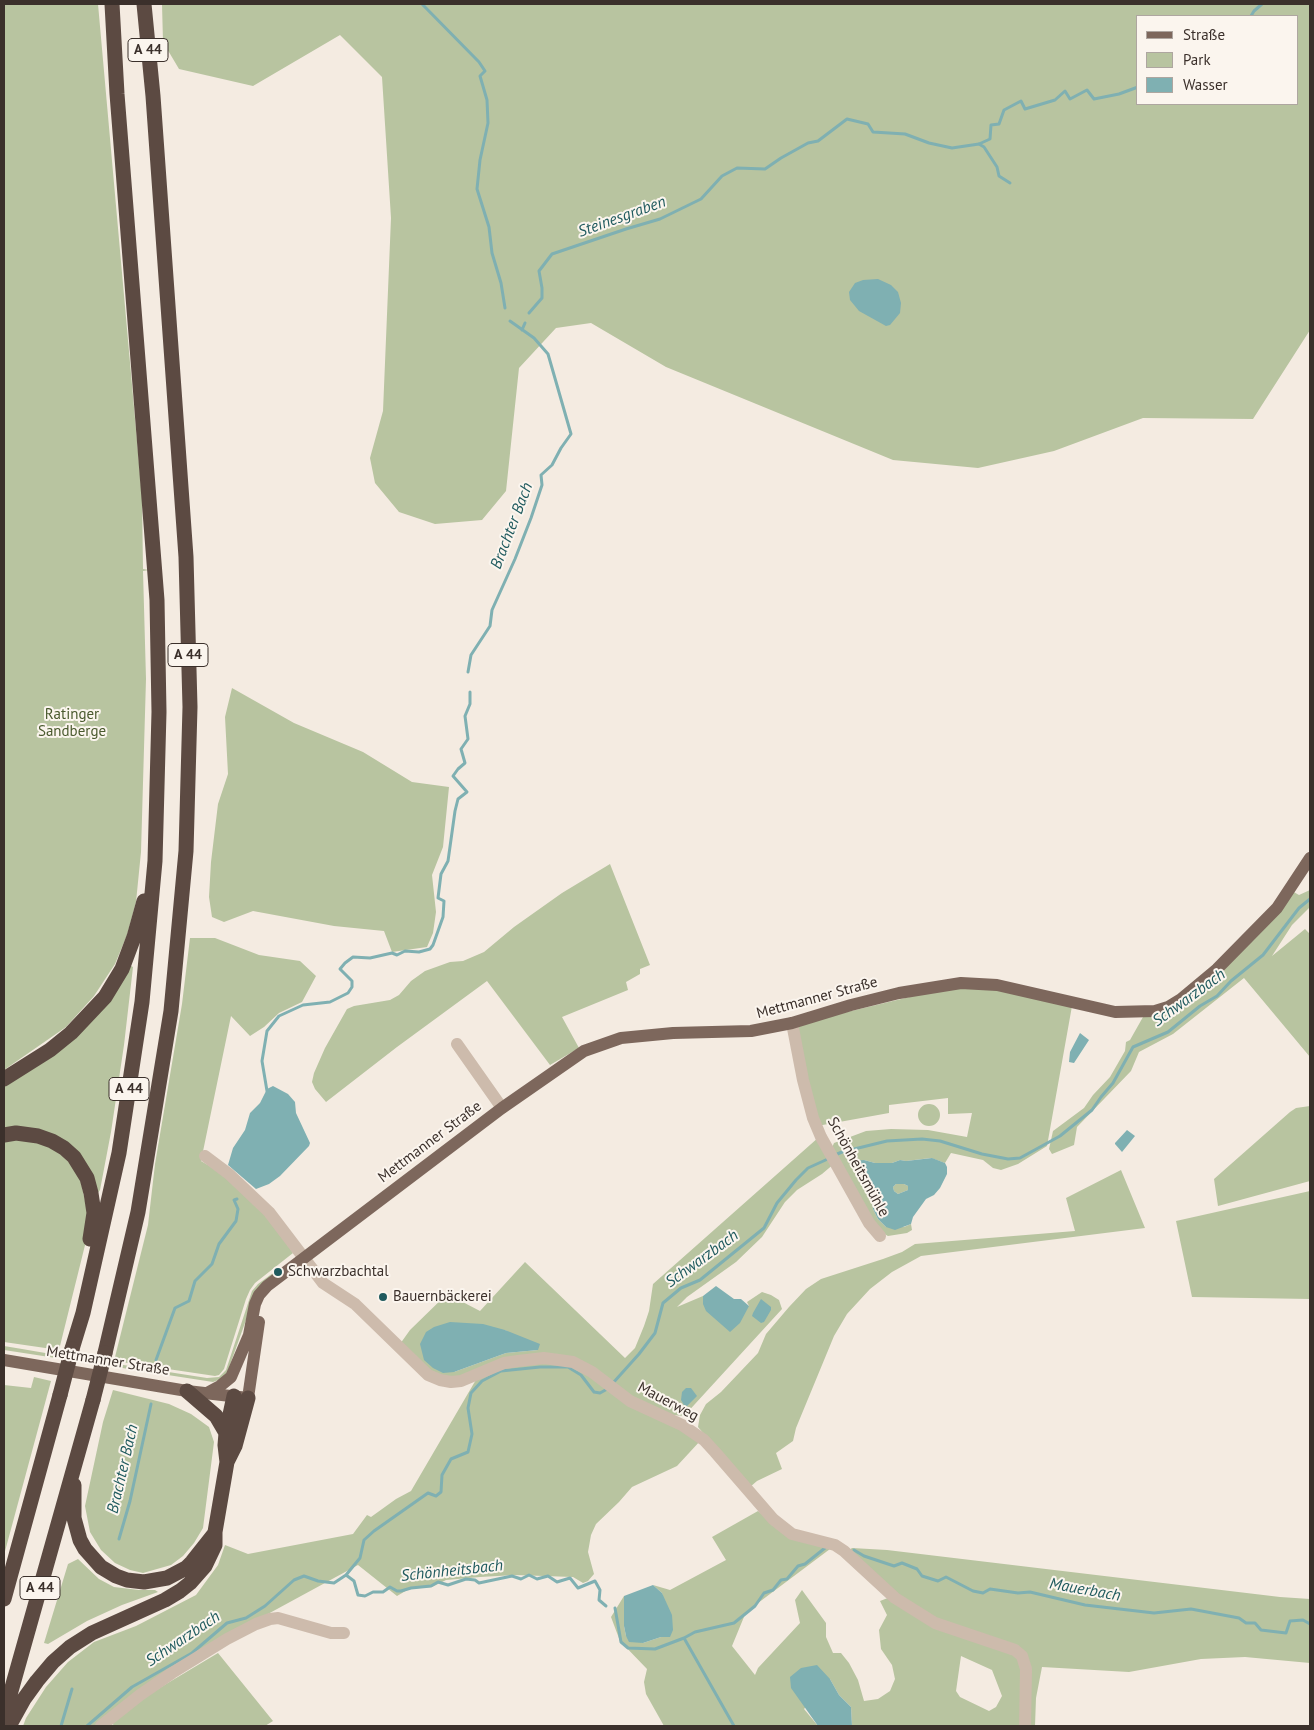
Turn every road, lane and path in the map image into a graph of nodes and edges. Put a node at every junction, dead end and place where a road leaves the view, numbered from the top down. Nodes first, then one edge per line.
1 (112, 4) edge
2 (144, 4) edge
3 (1310, 858) edge
4 (155, 861) junction
5 (792, 1023) junction
6 (457, 1044) dead end
7 (4, 1079) edge
8 (502, 1108) junction
9 (4, 1135) edge
10 (205, 1156) dead end
11 (880, 1236) dead end
12 (303, 1259) junction
13 (278, 1279) junction
14 (83, 1313) junction
15 (249, 1335) junction
16 (4, 1360) edge
17 (187, 1390) junction
18 (207, 1393) junction
19 (241, 1397) junction
20 (226, 1433) junction
21 (76, 1459) junction
22 (227, 1462) junction
23 (215, 1532) junction
24 (4, 1600) edge
25 (344, 1634) dead end
26 (4, 1716) edge
27 (10, 1726) edge
28 (101, 1726) edge
29 (1025, 1726) edge

1 - 4 highway, A 44
2 - 21 highway, A 44, bridge
3 - 5 main road, Mettmanner Straße
4 - 7 highway
4 - 14 highway, A 44
5 - 8 main road, Mettmanner Straße
5 - 11 street, Schönheitsmühle
6 - 8 street
8 - 12 main road, Mettmanner Straße
9 - 14 highway
10 - 12 street
12 - 13 main road, Mettmanner Straße
12 - 29 street, Mauerweg
13 - 15 main road, Mettmanner Straße
13 - 19 main road, Mettmanner Straße
14 - 24 highway, A 44, bridge
15 - 18 main road, Mettmanner Straße
15 - 19 main road
16 - 17 main road, Mettmanner Straße
17 - 18 main road, Mettmanner Straße
17 - 20 highway
18 - 19 main road, Mettmanner Straße
19 - 20 highway
19 - 22 highway
20 - 22 highway
21 - 23 highway
21 - 26 highway, A 44
22 - 23 highway
23 - 27 highway
25 - 28 street

